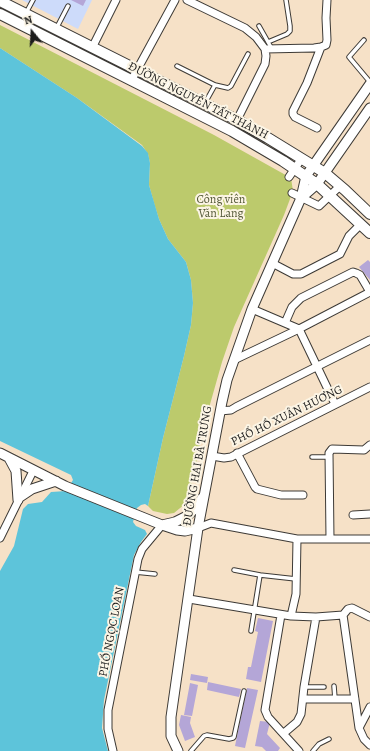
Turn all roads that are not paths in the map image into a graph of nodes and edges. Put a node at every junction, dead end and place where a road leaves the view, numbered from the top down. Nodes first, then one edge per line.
1 (33, 0) edge
2 (116, 0) edge
3 (175, 0) edge
4 (187, 0) edge
5 (286, 0) edge
6 (327, 0) edge
7 (0, 1) edge
8 (68, 6) dead end
9 (0, 14) edge
10 (25, 14) junction
11 (259, 26) dead end
12 (56, 30) junction
13 (364, 40) dead end
14 (268, 42) junction
15 (321, 47) junction
16 (92, 48) junction
17 (269, 49) junction
18 (248, 54) dead end
19 (177, 66) dead end
20 (137, 70) junction
21 (131, 82) junction
22 (370, 83) edge
23 (215, 85) junction
24 (204, 104) junction
25 (370, 108) edge
26 (237, 120) junction
27 (317, 128) dead end
28 (302, 158) junction
29 (313, 165) junction
30 (292, 172) junction
31 (325, 173) junction
32 (306, 176) junction
33 (317, 184) junction
34 (340, 186) junction
35 (292, 194) dead end
36 (330, 195) junction
37 (301, 198) junction
38 (370, 214) edge
39 (361, 224) junction
40 (370, 233) edge
41 (272, 263) junction
42 (370, 292) edge
43 (252, 309) junction
44 (285, 323) junction
45 (299, 329) junction
46 (370, 340) edge
47 (234, 360) junction
48 (318, 366) junction
49 (370, 387) edge
50 (335, 404) junction
51 (220, 411) junction
52 (367, 447) edge
53 (0, 453) edge
54 (237, 453) junction
55 (370, 454) edge
56 (212, 456) junction
57 (312, 457) dead end
58 (329, 457) junction
59 (9, 458) junction
60 (33, 470) junction
61 (56, 481) junction
62 (206, 488) junction
63 (303, 495) dead end
64 (19, 499) junction
65 (370, 514) edge
66 (353, 515) dead end
67 (158, 523) junction
68 (198, 528) junction
69 (369, 537) edge
70 (0, 538) edge
71 (330, 539) junction
72 (297, 540) junction
73 (234, 570) dead end
74 (135, 572) junction
75 (155, 574) dead end
76 (260, 575) junction
77 (296, 580) junction
78 (189, 599) junction
79 (254, 611) junction
80 (281, 615) junction
81 (343, 615) junction
82 (291, 616) junction
83 (316, 617) junction
84 (370, 617) edge
85 (251, 631) dead end
86 (334, 686) dead end
87 (304, 687) junction
88 (324, 687) dead end
89 (244, 691) dead end
90 (303, 699) junction
91 (335, 699) junction
92 (355, 699) junction
93 (370, 707) edge
94 (359, 728) junction
95 (284, 733) junction
96 (330, 739) dead end
97 (370, 745) edge
98 (113, 751) edge
99 (178, 751) edge
100 (191, 751) edge
101 (299, 751) edge
102 (313, 751) edge

1 - 10 lane
2 - 16 street
3 - 20 street
4 - 17 street
5 - 14 lane
6 - 15 street
7 - 10 main road, ĐƯỜNG NGUYỄN TẤT THÀNH
8 - 12 lane
9 - 21 main road, ĐƯỜNG NGUYỄN TẤT THÀNH
10 - 12 main road, ĐƯỜNG NGUYỄN TẤT THÀNH
11 - 14 lane
12 - 16 main road, ĐƯỜNG NGUYỄN TẤT THÀNH
13 - 22 lane
14 - 17 lane
15 - 17 street
15 - 27 street
16 - 20 main road, ĐƯỜNG NGUYỄN TẤT THÀNH
17 - 26 street
18 - 23 lane
19 - 23 lane
20 - 21 street
20 - 24 main road, ĐƯỜNG NGUYỄN TẤT THÀNH
21 - 30 main road, ĐƯỜNG NGUYỄN TẤT THÀNH
22 - 29 street, ĐƯỜNG HAI BÀ TRƯNG
23 - 24 lane
24 - 26 main road, ĐƯỜNG NGUYỄN TẤT THÀNH
25 - 31 street, ĐƯỜNG HAI BÀ TRƯNG
26 - 28 main road, ĐƯỜNG NGUYỄN TẤT THÀNH
28 - 29 main road, ĐƯỜNG NGUYỄN TẤT THÀNH
28 - 30 street
29 - 31 main road, ĐƯỜNG NGUYỄN TẤT THÀNH
29 - 32 street, ĐƯỜNG HAI BÀ TRƯNG
30 - 32 main road, ĐƯỜNG NGUYỄN TẤT THÀNH
31 - 33 street, ĐƯỜNG HAI BÀ TRƯNG
31 - 34 main road, ĐƯỜNG NGUYỄN TẤT THÀNH
32 - 33 main road, ĐƯỜNG NGUYỄN TẤT THÀNH
32 - 37 street, ĐƯỜNG HAI BÀ TRƯNG
33 - 36 main road, ĐƯỜNG NGUYỄN TẤT THÀNH
33 - 37 street, ĐƯỜNG HAI BÀ TRƯNG
34 - 36 street
34 - 38 main road, ĐƯỜNG NGUYỄN TẤT THÀNH
35 - 37 street
36 - 37 street
36 - 39 main road, ĐƯỜNG NGUYỄN TẤT THÀNH
37 - 41 street, ĐƯỜNG HAI BÀ TRƯNG
39 - 40 main road, ĐƯỜNG NGUYỄN TẤT THÀNH
39 - 41 street
41 - 43 street, ĐƯỜNG HAI BÀ TRƯNG
42 - 44 street
42 - 45 street
43 - 44 street
43 - 47 street, ĐƯỜNG HAI BÀ TRƯNG
44 - 45 street
45 - 47 street
45 - 48 street
46 - 48 street
47 - 51 street, ĐƯỜNG HAI BÀ TRƯNG
48 - 50 street
48 - 51 street
49 - 50 street, PHỐ HỒ XUÂN HƯƠNG
50 - 54 street, PHỐ HỒ XUÂN HƯƠNG
51 - 56 street, ĐƯỜNG HAI BÀ TRƯNG
52 - 55 street
52 - 58 street
53 - 59 street
54 - 56 street, PHỐ HỒ XUÂN HƯƠNG
54 - 63 street
56 - 62 street, ĐƯỜNG HAI BÀ TRƯNG
57 - 58 lane
58 - 71 street
59 - 60 street
59 - 64 street
60 - 61 street
60 - 64 street
61 - 64 street
61 - 67 street
62 - 67 street
62 - 68 street, ĐƯỜNG HAI BÀ TRƯNG
64 - 70 street
65 - 66 street
67 - 68 street
67 - 74 street, PHỐ NGỌC LOAN
68 - 72 street
68 - 78 street, ĐƯỜNG HAI BÀ TRƯNG
69 - 71 street
71 - 72 street
72 - 77 street
73 - 76 lane
74 - 75 lane
74 - 98 street, PHỐ NGỌC LOAN
76 - 77 lane
76 - 79 lane
77 - 82 street
78 - 79 street
78 - 99 street, ĐƯỜNG HAI BÀ TRƯNG
79 - 80 street
79 - 85 lane
80 - 82 street
80 - 95 street
81 - 83 street
81 - 84 street
81 - 92 street
82 - 83 street
83 - 87 street
86 - 91 lane
87 - 88 lane
87 - 90 street
89 - 100 lane
90 - 91 street
90 - 95 street
91 - 92 street
92 - 94 street
93 - 94 street
94 - 97 street
95 - 101 street
96 - 102 lane

